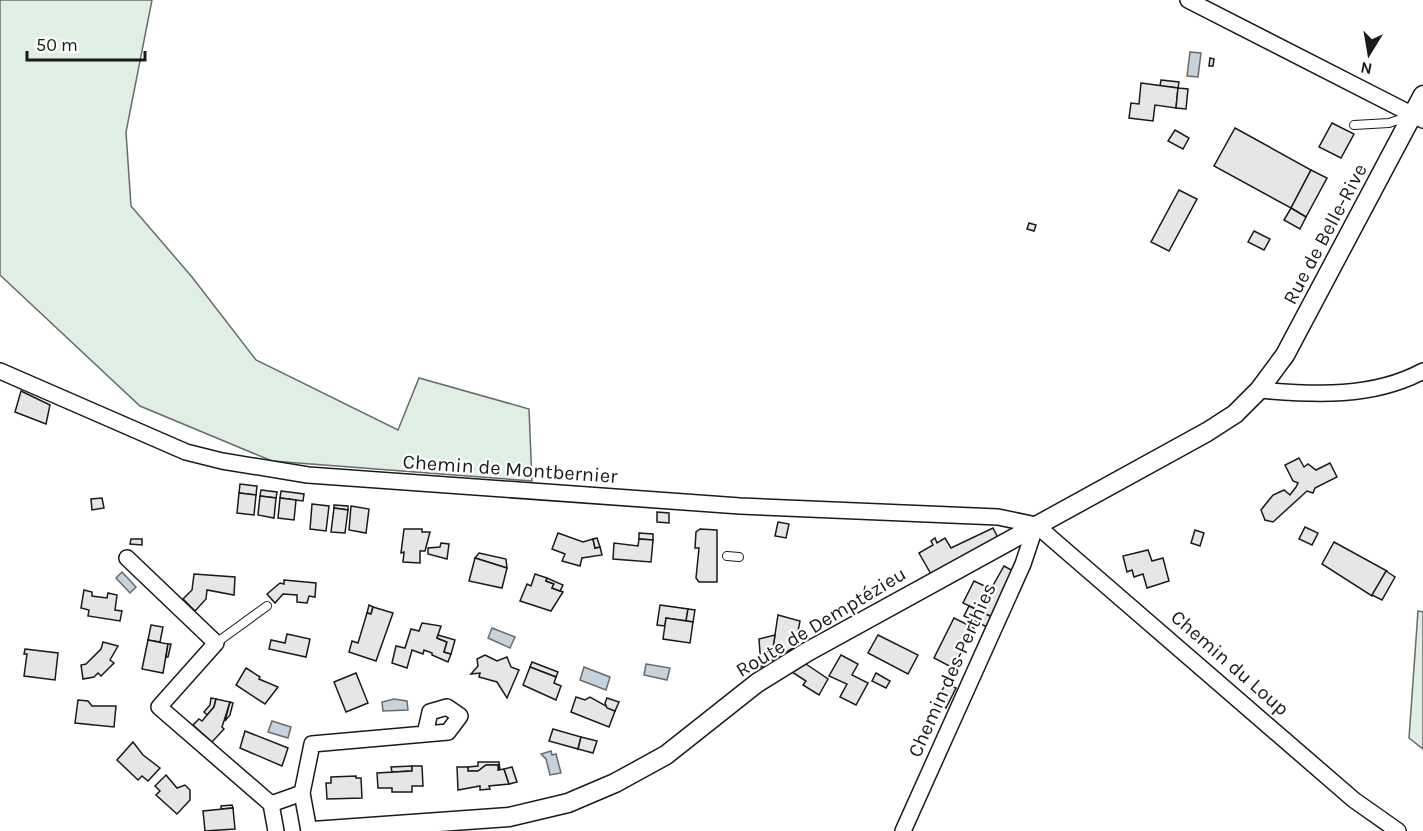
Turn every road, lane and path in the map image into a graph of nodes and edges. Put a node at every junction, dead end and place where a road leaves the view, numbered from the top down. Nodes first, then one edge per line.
1 (1188, 0) edge
2 (1423, 94) edge
3 (1417, 118) edge
4 (1354, 125) dead end
5 (0, 371) edge
6 (1423, 372) edge
7 (1259, 390) junction
8 (1036, 525) junction
9 (727, 556) dead end
10 (739, 557) dead end
11 (127, 558) dead end
12 (267, 606) dead end
13 (216, 643) junction
14 (425, 734) dead end
15 (302, 793) junction
16 (272, 804) junction
17 (276, 831) edge
18 (311, 831) edge
19 (903, 831) edge
20 (1398, 831) edge

1 - 3 street
2 - 3 street, Rue de Belle-Rive
3 - 4 lane
3 - 7 street, Rue de Belle-Rive
5 - 8 street, Chemin de Montbernier
6 - 7 street
7 - 8 street, Route de Demptézieu
8 - 18 street, Route de Demptézieu
8 - 19 street, Chemin des Perthies
8 - 20 street, Chemin du Loup
9 - 10 lane
11 - 13 street
12 - 13 lane
13 - 16 street
14 - 15 street
15 - 16 street
15 - 18 street
16 - 17 street

